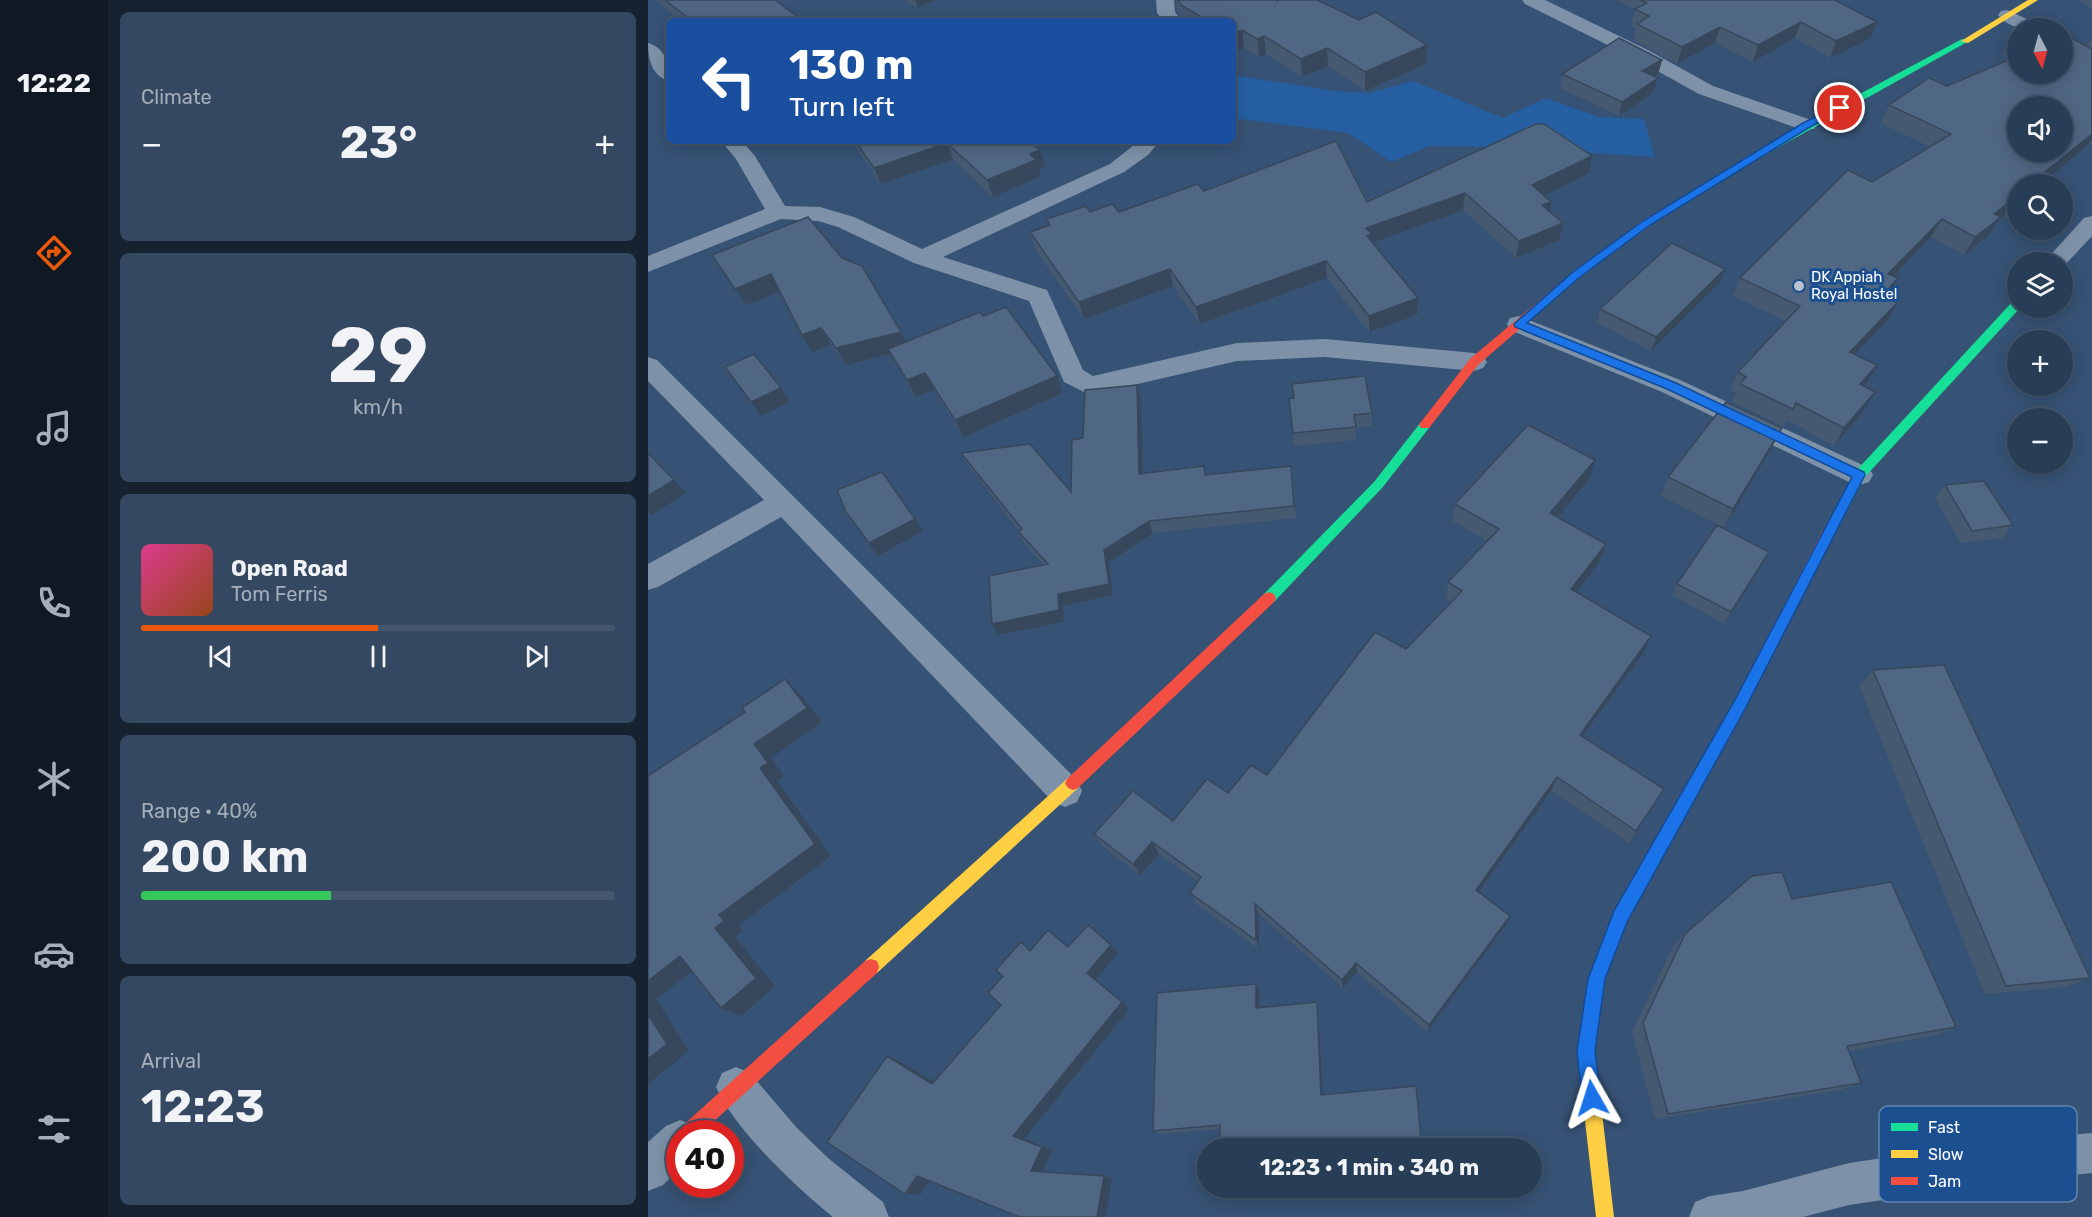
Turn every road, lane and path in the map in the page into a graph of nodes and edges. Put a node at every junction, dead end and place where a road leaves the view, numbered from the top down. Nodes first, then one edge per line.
1 (1165, 0) edge
2 (1531, 0) edge
3 (2034, 0) edge
4 (2007, 15) junction
5 (1170, 18) edge
6 (2013, 18) edge
7 (648, 49) edge
8 (666, 71) edge
9 (1806, 125) junction
10 (734, 144) edge
11 (1147, 144) edge
12 (778, 212) junction
13 (2092, 223) edge
14 (2064, 252) edge
15 (922, 258) junction
16 (648, 264) edge
17 (2007, 315) edge
18 (1519, 324) junction
19 (1474, 362) junction
20 (648, 366) edge
21 (1859, 475) junction
22 (784, 502) junction
23 (648, 578) edge
24 (1065, 791) junction
25 (736, 1087) junction
26 (701, 1120) edge
27 (666, 1153) edge
28 (2092, 1153) edge
29 (2077, 1154) edge
30 (648, 1170) edge
31 (1879, 1180) edge
32 (868, 1217) edge
33 (1605, 1217) edge
34 (1710, 1217) edge

1 - 5 street
2 - 9 street
3 - 4 street
4 - 6 street
4 - 9 street
7 - 8 street
9 - 18 street
10 - 12 street
11 - 15 street
12 - 15 street
12 - 16 street
13 - 14 street
15 - 19 street
17 - 21 street
18 - 19 street
18 - 21 street
19 - 24 street
20 - 22 street
21 - 33 street
22 - 23 street
22 - 24 street
24 - 25 street
25 - 26 street
25 - 32 street
27 - 30 street
28 - 29 street
31 - 34 street

